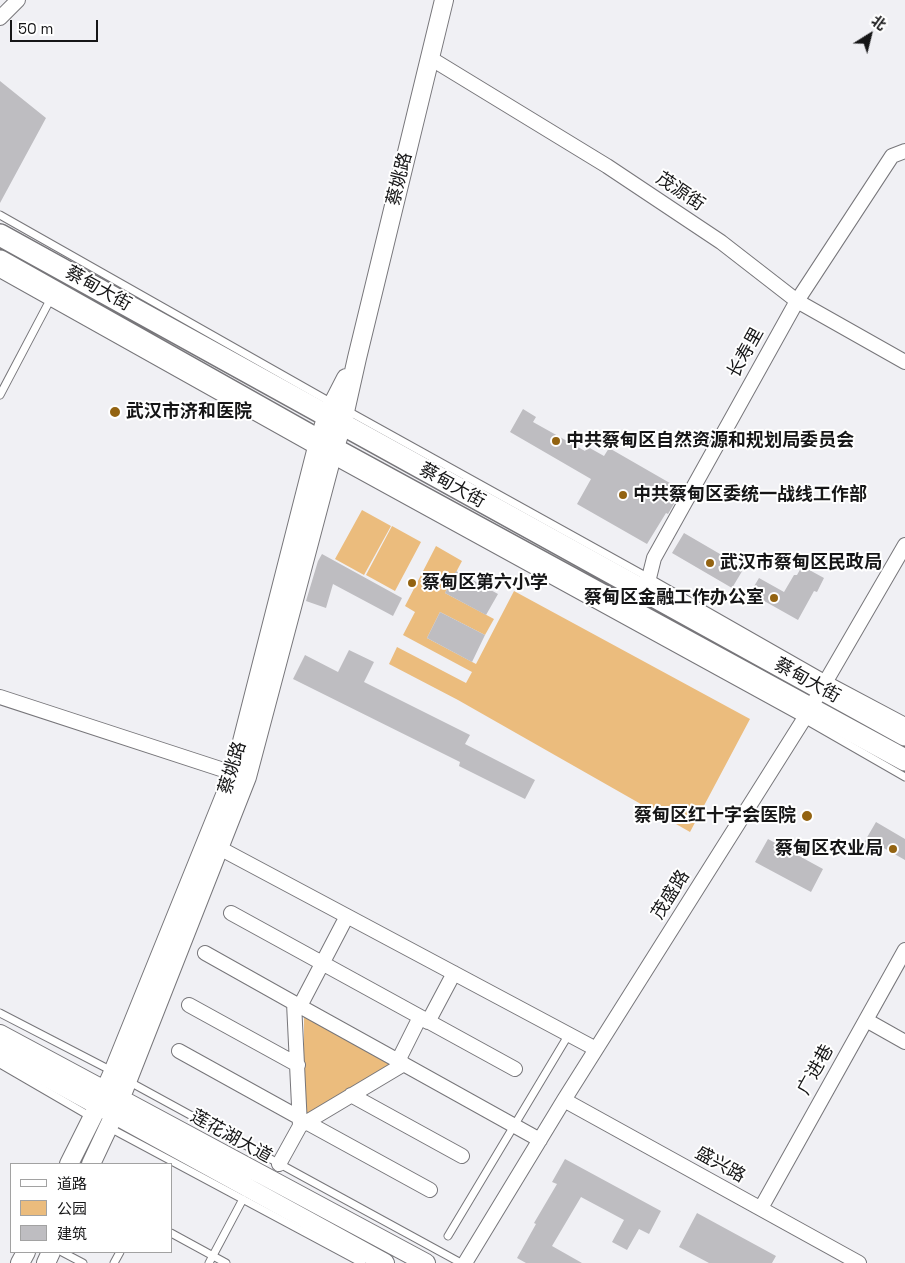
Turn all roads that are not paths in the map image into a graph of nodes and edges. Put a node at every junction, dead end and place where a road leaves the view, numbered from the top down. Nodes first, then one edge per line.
1 (18, 0) edge
2 (444, 0) edge
3 (0, 18) edge
4 (430, 58) junction
5 (905, 151) edge
6 (0, 215) edge
7 (0, 235) edge
8 (0, 261) edge
9 (0, 274) edge
10 (797, 300) junction
11 (50, 302) junction
12 (905, 362) edge
13 (0, 395) edge
14 (337, 413) junction
15 (325, 450) junction
16 (905, 545) edge
17 (646, 584) junction
18 (824, 684) junction
19 (0, 697) edge
20 (807, 714) junction
21 (905, 721) edge
22 (905, 735) edge
23 (905, 760) edge
24 (240, 775) junction
25 (905, 777) edge
26 (213, 844) junction
27 (231, 913) dead end
28 (346, 916) junction
29 (905, 950) edge
30 (205, 953) dead end
31 (322, 963) junction
32 (454, 973) junction
33 (189, 1005) dead end
34 (297, 1005) junction
35 (0, 1013) edge
36 (424, 1019) junction
37 (866, 1020) junction
38 (0, 1034) edge
39 (569, 1034) junction
40 (905, 1042) edge
41 (596, 1049) junction
42 (0, 1052) edge
43 (179, 1052) dead end
44 (401, 1062) junction
45 (0, 1064) edge
46 (298, 1065) junction
47 (515, 1069) dead end
48 (120, 1076) junction
49 (351, 1095) junction
50 (564, 1100) junction
51 (106, 1109) junction
52 (302, 1122) junction
53 (514, 1126) junction
54 (540, 1140) junction
55 (462, 1156) dead end
56 (70, 1163) edge
57 (91, 1163) edge
58 (279, 1164) junction
59 (430, 1190) dead end
60 (243, 1199) junction
61 (761, 1208) junction
62 (172, 1234) edge
63 (448, 1236) dead end
64 (64, 1253) edge
65 (213, 1256) junction
66 (83, 1263) edge
67 (209, 1263) edge
68 (226, 1263) edge
69 (362, 1263) edge
70 (386, 1263) edge
71 (426, 1263) edge
72 (461, 1263) edge
73 (465, 1263) edge
74 (859, 1263) edge

1 - 3 street
2 - 4 street, 蔡姚路
4 - 10 street, 茂源街
4 - 14 street, 蔡姚路
5 - 10 street, 长寿里
6 - 14 lane
7 - 14 main road, 蔡甸大街
8 - 15 main road, 蔡甸大街
9 - 11 lane
10 - 12 street, 茂源街
10 - 17 street, 长寿里
11 - 13 lane
11 - 15 lane
14 - 15 street, 蔡姚路
14 - 17 main road, 蔡甸大街
15 - 20 main road, 蔡甸大街
15 - 24 street, 蔡姚路
16 - 18 street, 茂盛路
17 - 18 main road, 蔡甸大街
18 - 20 street, 茂盛路
18 - 21 lane
18 - 22 main road, 蔡甸大街
19 - 24 street
20 - 23 main road, 蔡甸大街
20 - 25 lane
20 - 41 street, 茂盛路
24 - 26 street, 蔡姚路
26 - 28 street
26 - 48 street, 蔡姚路
27 - 31 street
28 - 31 street
28 - 32 street
29 - 37 street, 广进巷
30 - 34 street
31 - 34 street
31 - 36 street
32 - 36 street
32 - 39 street
33 - 46 street
34 - 44 street
34 - 46 street
35 - 48 lane, 莲花湖大道
36 - 44 street
36 - 47 street
37 - 40 street
37 - 61 street, 广进巷
38 - 51 street, 莲花湖大道
39 - 41 street
39 - 53 lane
41 - 50 street, 茂盛路
42 - 51 street, 莲花湖大道
43 - 52 street
44 - 49 street
44 - 53 street
45 - 51 lane, 莲花湖大道
46 - 52 street
48 - 51 street, 蔡姚路
48 - 58 lane, 莲花湖大道
49 - 52 street
49 - 55 street
50 - 54 street, 茂盛路
50 - 61 street, 盛兴路
51 - 56 street, 蔡姚路
51 - 57 street, 蔡姚路
51 - 60 lane, 莲花湖大道
51 - 70 street, 莲花湖大道
51 - 71 street, 莲花湖大道
52 - 58 street
52 - 59 street
53 - 54 street
53 - 63 lane
54 - 73 street, 茂盛路
58 - 72 lane, 莲花湖大道
60 - 65 lane
60 - 69 lane, 莲花湖大道
61 - 74 street, 盛兴路
62 - 65 lane
64 - 66 lane
65 - 67 lane
65 - 68 lane

